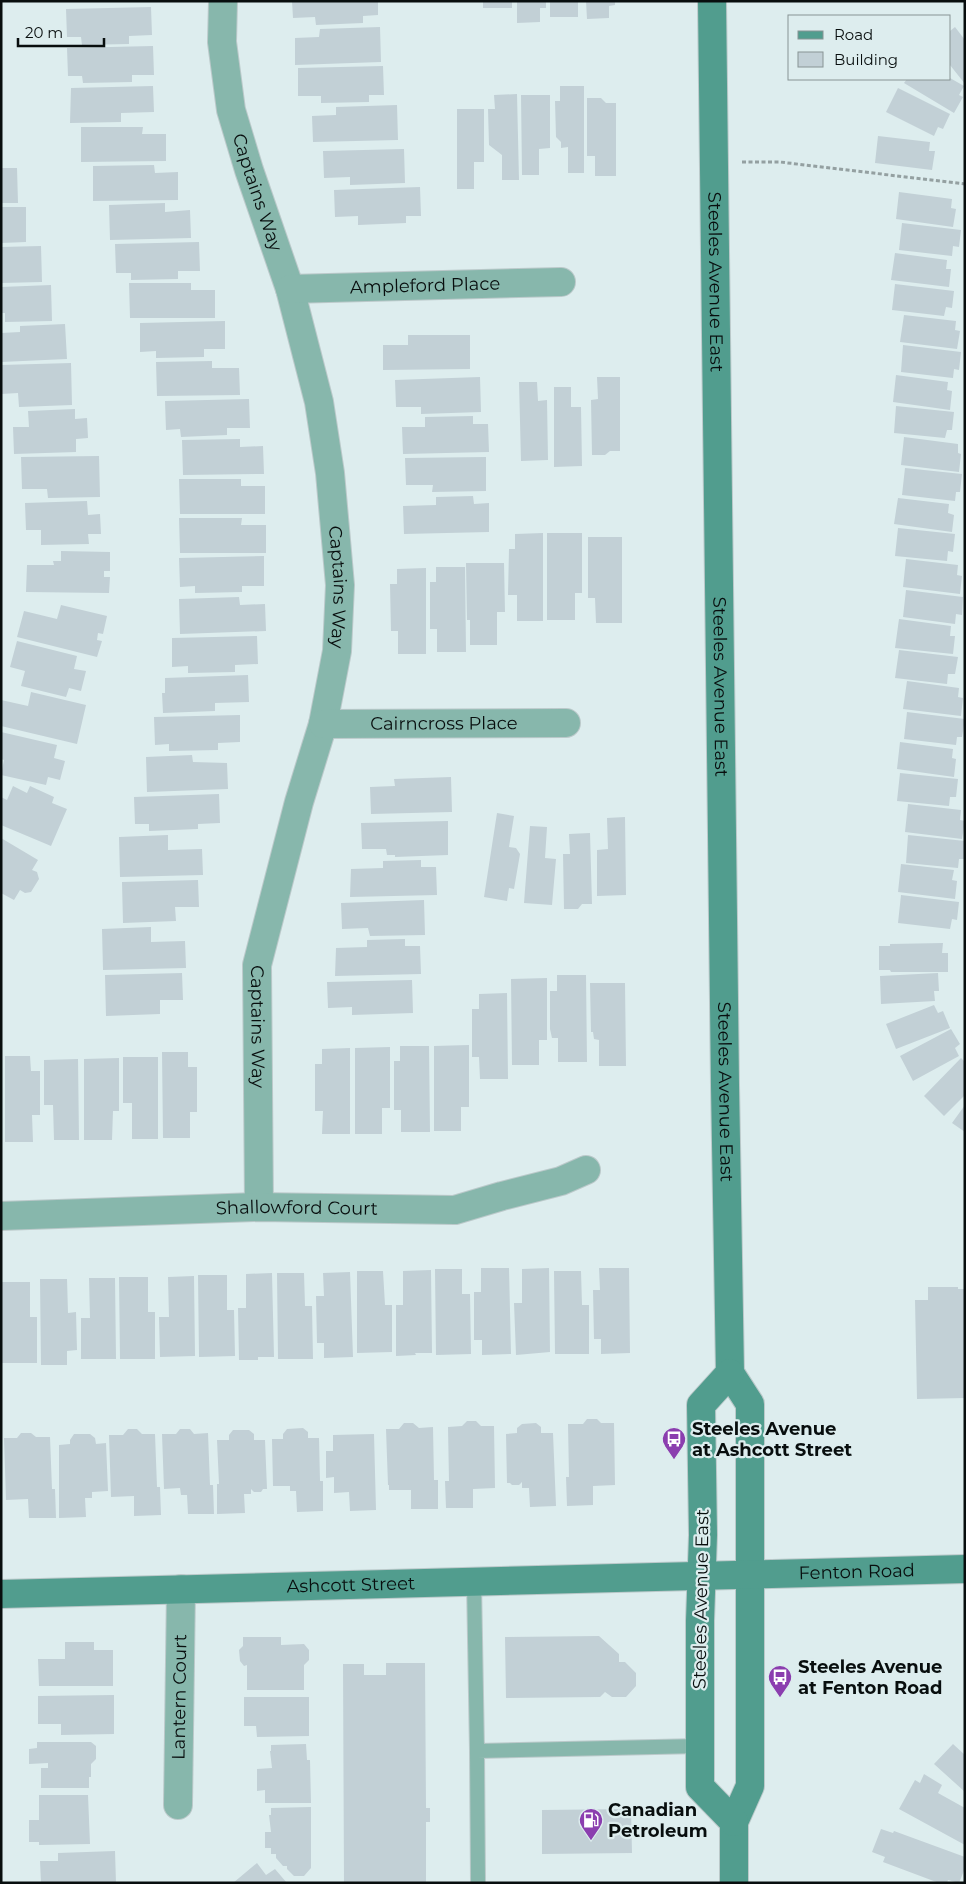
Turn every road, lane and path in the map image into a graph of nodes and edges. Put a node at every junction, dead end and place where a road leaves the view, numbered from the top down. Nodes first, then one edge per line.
1 (223, 1) edge
2 (712, 1) edge
3 (714, 162) junction
4 (965, 184) edge
5 (561, 282) dead end
6 (290, 289) junction
7 (566, 723) dead end
8 (322, 724) junction
9 (586, 1170) dead end
10 (259, 1207) junction
11 (1, 1216) edge
12 (730, 1373) junction
13 (965, 1569) edge
14 (750, 1575) junction
15 (701, 1576) junction
16 (474, 1582) junction
17 (181, 1590) junction
18 (1, 1594) edge
19 (700, 1746) junction
20 (477, 1751) junction
21 (178, 1805) dead end
22 (734, 1822) junction
23 (478, 1883) edge
24 (734, 1883) edge

1 - 6 street, Captains Way
2 - 3 main road, Steeles Avenue East
3 - 4 path
3 - 12 main road, Steeles Avenue East
5 - 6 street, Ampleford Place
6 - 8 street, Captains Way
7 - 8 street, Cairncross Place
8 - 10 street, Captains Way
9 - 10 street, Shallowford Court
10 - 11 street, Shallowford Court
12 - 14 main road
12 - 15 main road, Steeles Avenue East
13 - 14 main road, Fenton Road
14 - 15 main road, Fenton Road
14 - 22 main road
15 - 16 main road, Ashcott Street
15 - 19 main road, Steeles Avenue East
16 - 17 main road, Ashcott Street
16 - 20 lane
17 - 18 main road, Ashcott Street
17 - 21 street, Lantern Court
19 - 20 lane
19 - 22 main road, Steeles Avenue East
20 - 23 lane
22 - 24 main road

